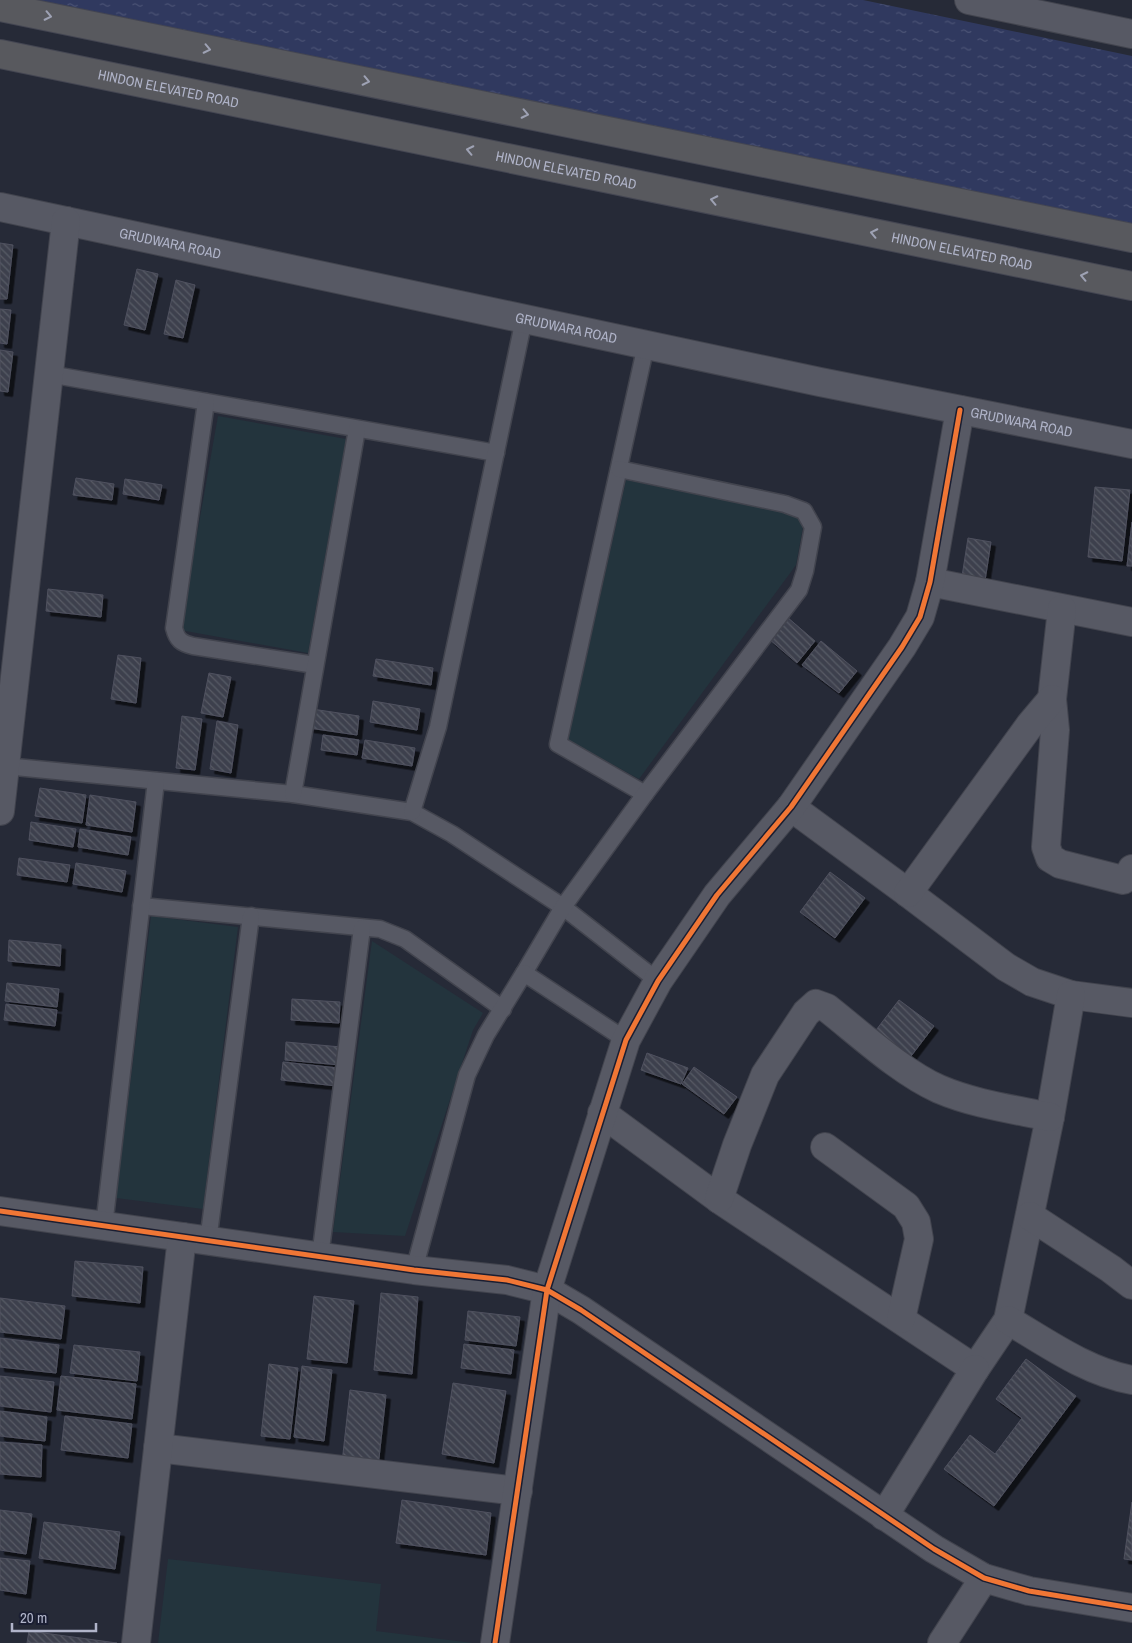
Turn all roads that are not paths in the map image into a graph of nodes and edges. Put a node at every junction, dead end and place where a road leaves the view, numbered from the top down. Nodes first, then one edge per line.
1 (969, 0) edge
2 (0, 6) edge
3 (1132, 34) edge
4 (0, 54) edge
5 (0, 206) edge
6 (66, 221) junction
7 (1132, 238) edge
8 (1132, 286) edge
9 (524, 319) junction
10 (646, 345) junction
11 (49, 374) junction
12 (206, 402) junction
13 (960, 410) junction
14 (357, 429) junction
15 (1132, 444) edge
16 (496, 454) junction
17 (619, 468) junction
18 (930, 582) junction
19 (1062, 609) junction
20 (1132, 622) edge
21 (8, 662) edge
22 (315, 665) junction
23 (1052, 699) junction
24 (5, 766) junction
25 (156, 781) junction
26 (293, 794) junction
27 (645, 794) junction
28 (791, 807) junction
29 (0, 811) edge
30 (412, 812) junction
31 (1132, 870) edge
32 (908, 893) junction
33 (141, 906) junction
34 (563, 907) junction
35 (251, 916) junction
36 (362, 928) junction
37 (524, 973) junction
38 (658, 981) junction
39 (1071, 995) junction
40 (1132, 1003) edge
41 (502, 1009) junction
42 (626, 1040) junction
43 (602, 1113) junction
44 (1050, 1117) junction
45 (825, 1147) dead end
46 (719, 1199) junction
47 (0, 1212) edge
48 (1030, 1216) junction
49 (104, 1226) junction
50 (195, 1239) junction
51 (320, 1257) junction
52 (414, 1270) junction
53 (1132, 1285) edge
54 (547, 1290) junction
55 (901, 1319) junction
56 (1008, 1320) junction
57 (975, 1369) junction
58 (1132, 1380) edge
59 (158, 1448) junction
60 (518, 1491) junction
61 (884, 1516) junction
62 (984, 1578) junction
63 (1132, 1608) edge
64 (136, 1643) edge
65 (495, 1643) edge
66 (942, 1643) edge

1 - 3 street
2 -> 7 highway
8 -> 4 highway, HINDON ELEVATED ROAD
5 - 6 street, GRUDWARA ROAD
6 - 9 street, GRUDWARA ROAD
6 - 11 street
9 - 10 street, GRUDWARA ROAD
9 - 16 lane
10 - 13 street, GRUDWARA ROAD
10 - 17 lane
11 - 12 lane
11 - 21 street
12 - 14 lane
12 - 22 lane
13 - 15 street, GRUDWARA ROAD
13 - 18 street
14 - 16 lane
14 - 22 lane
16 - 30 lane
17 - 27 lane
17 - 27 lane
18 - 19 street
18 - 28 street
19 - 20 street
19 - 23 street
21 - 24 street
22 - 26 lane
23 - 31 street
23 - 32 street
24 - 25 lane
24 - 29 street
25 - 26 lane
25 - 33 lane
26 - 30 lane
27 - 34 lane
28 - 32 street
28 - 38 street
30 - 34 lane
32 - 39 street
33 - 35 lane
33 - 49 lane
34 - 37 lane
34 - 38 lane
35 - 36 lane
35 - 50 lane
36 - 41 lane
36 - 51 lane
37 - 41 lane
37 - 42 lane
38 - 42 street
39 - 40 street
39 - 44 street
41 - 52 lane
42 - 43 street
43 - 46 street
43 - 54 street
44 - 46 street
44 - 48 street
45 - 55 street
46 - 55 street
47 - 49 street
48 - 53 street
48 - 56 street
49 - 50 street
50 - 51 street
50 - 59 street
51 - 52 street
52 - 54 street
54 - 60 street
54 - 61 street
55 - 57 street
56 - 57 street
56 - 58 street
57 - 61 street
59 - 60 street
59 - 64 street
60 - 65 street
61 - 62 street
62 - 63 street
62 - 66 street

